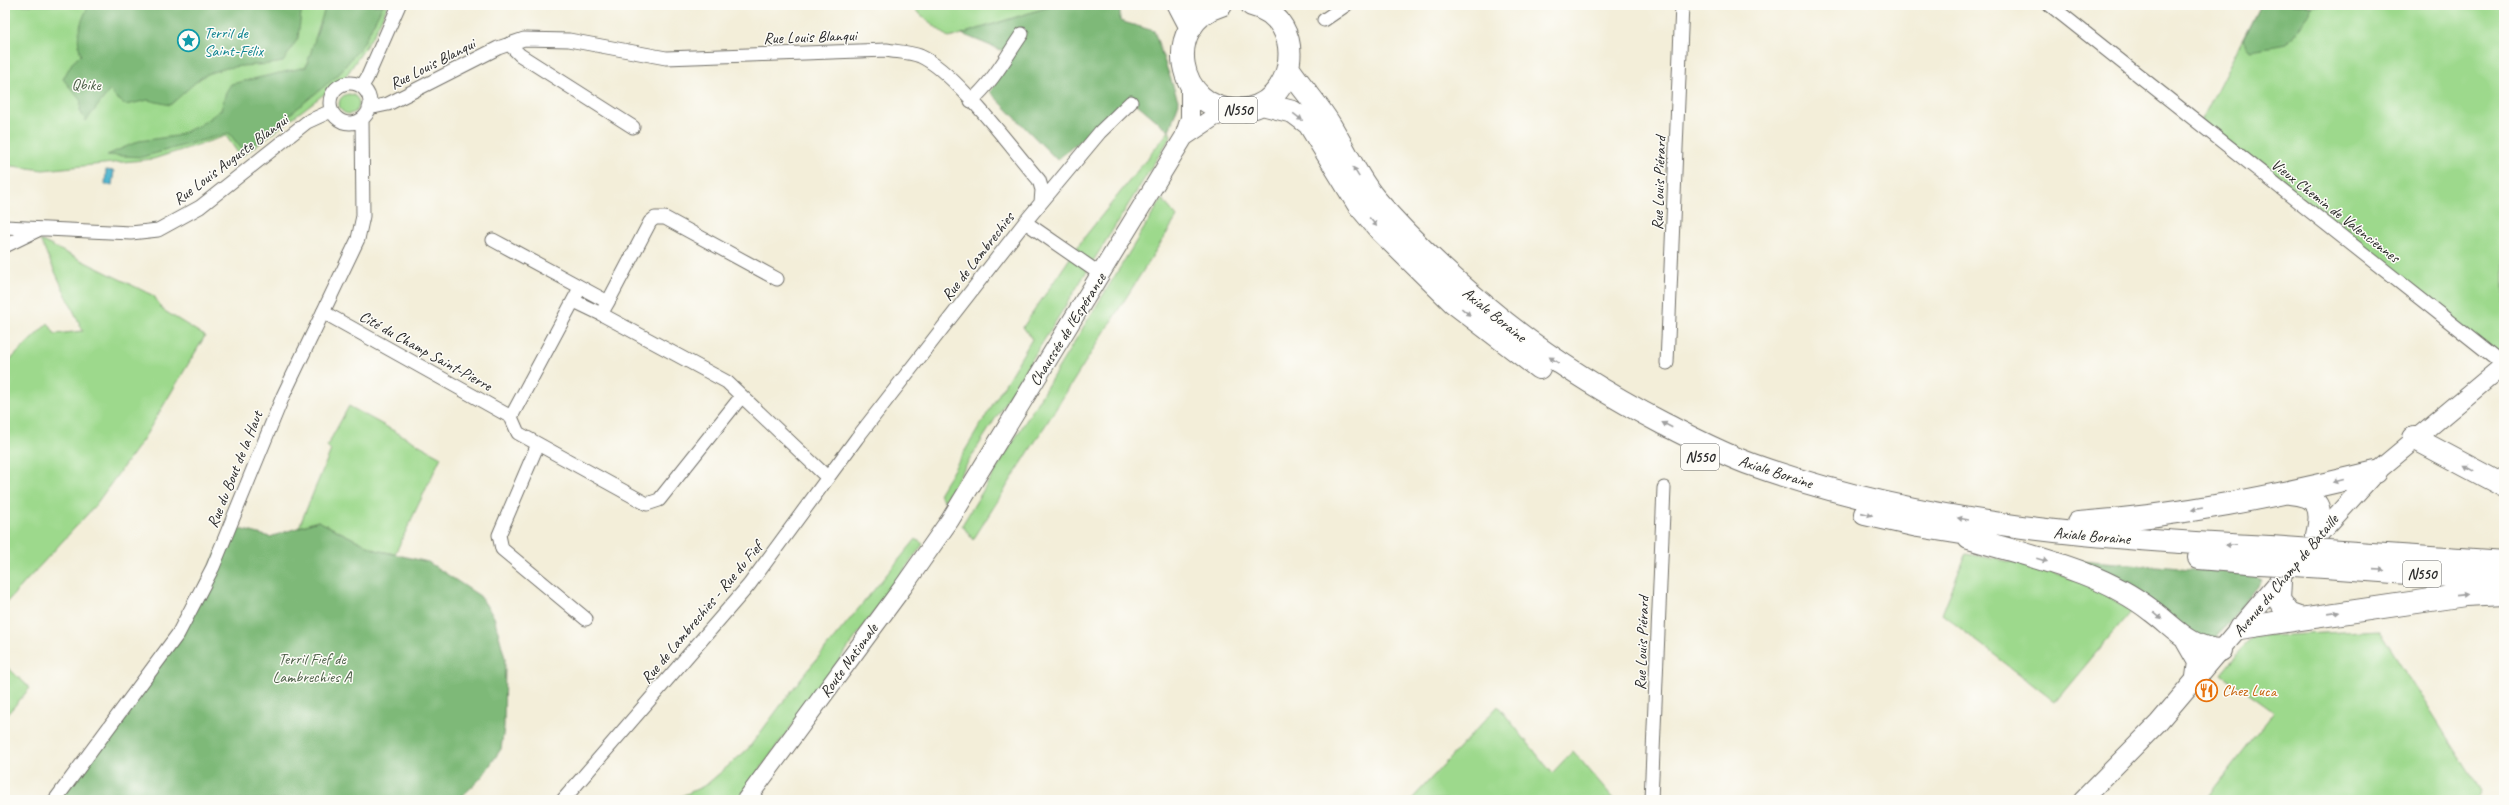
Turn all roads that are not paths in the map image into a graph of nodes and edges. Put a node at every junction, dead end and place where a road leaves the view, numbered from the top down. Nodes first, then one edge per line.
1 (399, 5) edge
2 (1179, 5) edge
3 (1221, 5) edge
4 (1252, 5) edge
5 (1346, 5) edge
6 (1682, 5) edge
7 (2050, 5) edge
8 (1278, 14) edge
9 (1324, 20) dead end
10 (1191, 28) junction
11 (1022, 34) dead end
12 (508, 44) junction
13 (1289, 69) junction
14 (1190, 83) junction
15 (362, 86) junction
16 (971, 101) junction
17 (1131, 102) dead end
18 (1262, 104) junction
19 (369, 108) junction
20 (331, 110) junction
21 (1238, 110) junction
22 (362, 119) junction
23 (633, 127) dead end
24 (1184, 137) junction
25 (1041, 202) junction
26 (1025, 222) junction
27 (5, 227) edge
28 (39, 229) junction
29 (493, 240) dead end
30 (5, 246) edge
31 (1102, 272) junction
32 (777, 279) dead end
33 (580, 288) junction
34 (574, 301) junction
35 (608, 302) junction
36 (323, 312) junction
37 (601, 314) junction
38 (1667, 363) dead end
39 (2504, 365) edge
40 (741, 397) junction
41 (511, 417) junction
42 (857, 438) joint
43 (2414, 438) junction
44 (538, 444) junction
45 (2376, 472) junction
46 (828, 478) junction
47 (2504, 486) edge
48 (1664, 488) dead end
49 (2290, 493) junction
50 (950, 520) joint
51 (1993, 524) junction
52 (1951, 533) junction
53 (2317, 536) junction
54 (2265, 555) junction
55 (2341, 560) junction
56 (2504, 563) edge
57 (2504, 580) edge
58 (2280, 581) junction
59 (2504, 593) edge
60 (2300, 618) junction
61 (586, 619) dead end
62 (2240, 628) junction
63 (2187, 641) junction
64 (2221, 650) junction
65 (2197, 678) junction
66 (56, 800) edge
67 (563, 800) edge
68 (746, 800) edge
69 (1651, 800) edge
70 (2082, 800) edge

1 - 15 street
2 - 10 highway
3 - 10 highway, N550
4 - 8 highway, N550
5 - 9 street
6 - 38 street, Rue Louis Piérard
7 - 39 street, Vieux Chemin de Valenciennes
8 - 13 highway, N550
10 - 14 highway, N550
11 - 16 street
12 - 16 street, Rue Louis Blanqui
12 - 19 street, Rue Louis Blanqui
12 - 23 street
13 - 18 highway, N550
51 -> 13 highway, Axiale Boraine / N550
14 - 21 highway, N550
14 - 24 main road
15 - 19 street
15 - 20 street
16 - 25 street, Rue Louis Blanqui
17 - 25 street, Rue de Lambrechies
18 - 21 highway, N550
18 -> 52 highway, Axiale Boraine / N550
19 - 22 street
20 - 22 street
20 - 28 street, Rue Louis Auguste Blanqui
21 - 24 main road
22 - 36 street, Rue du Bout de la Haut
24 - 31 main road, Chaussée de l'Espérance
25 - 26 street, Rue de Lambrechies
26 - 31 street
26 - 42 street, Rue de Lambrechies
27 - 28 street, Rue Louis Auguste Blanqui
28 - 30 street
29 - 33 street
31 - 50 main road, Chaussée de l'Espérance
32 - 35 street
33 - 34 street
33 - 35 street
34 - 37 street
34 - 41 street
35 - 37 street
36 - 41 street, Cité du Champ Saint-Pierre
36 - 66 street, Rue du Bout de la Haut
37 - 40 street
39 - 43 main road, Avenue du Champ de Bataille
40 - 44 street
40 - 46 street
41 - 44 street
42 - 46 street, Rue de Lambrechies - Rue du Fief
43 - 45 main road, Avenue du Champ de Bataille
47 -> 43 highway
44 - 61 street
45 -> 49 highway
45 - 53 main road, Avenue du Champ de Bataille
46 - 67 street, Rue de Lambrechies - Rue du Fief
48 - 69 street, Rue Louis Piérard
49 -> 51 highway
49 - 53 highway
50 - 68 main road, Route Nationale
54 -> 51 highway, Axiale Boraine / N550
52 - 54 highway, Axiale Boraine / N550
52 -> 63 highway
53 - 58 main road, Avenue du Champ de Bataille
54 - 55 highway, N550, bridge
55 - 56 highway, N550
55 -> 57 highway, N550
58 - 60 highway
58 - 62 main road, Avenue du Champ de Bataille
60 -> 59 highway
60 - 62 highway
62 - 64 main road, Avenue du Champ de Bataille
63 - 64 highway
63 - 65 highway
64 - 65 main road, Avenue du Champ de Bataille
65 - 70 main road, Avenue du Champ de Bataille

